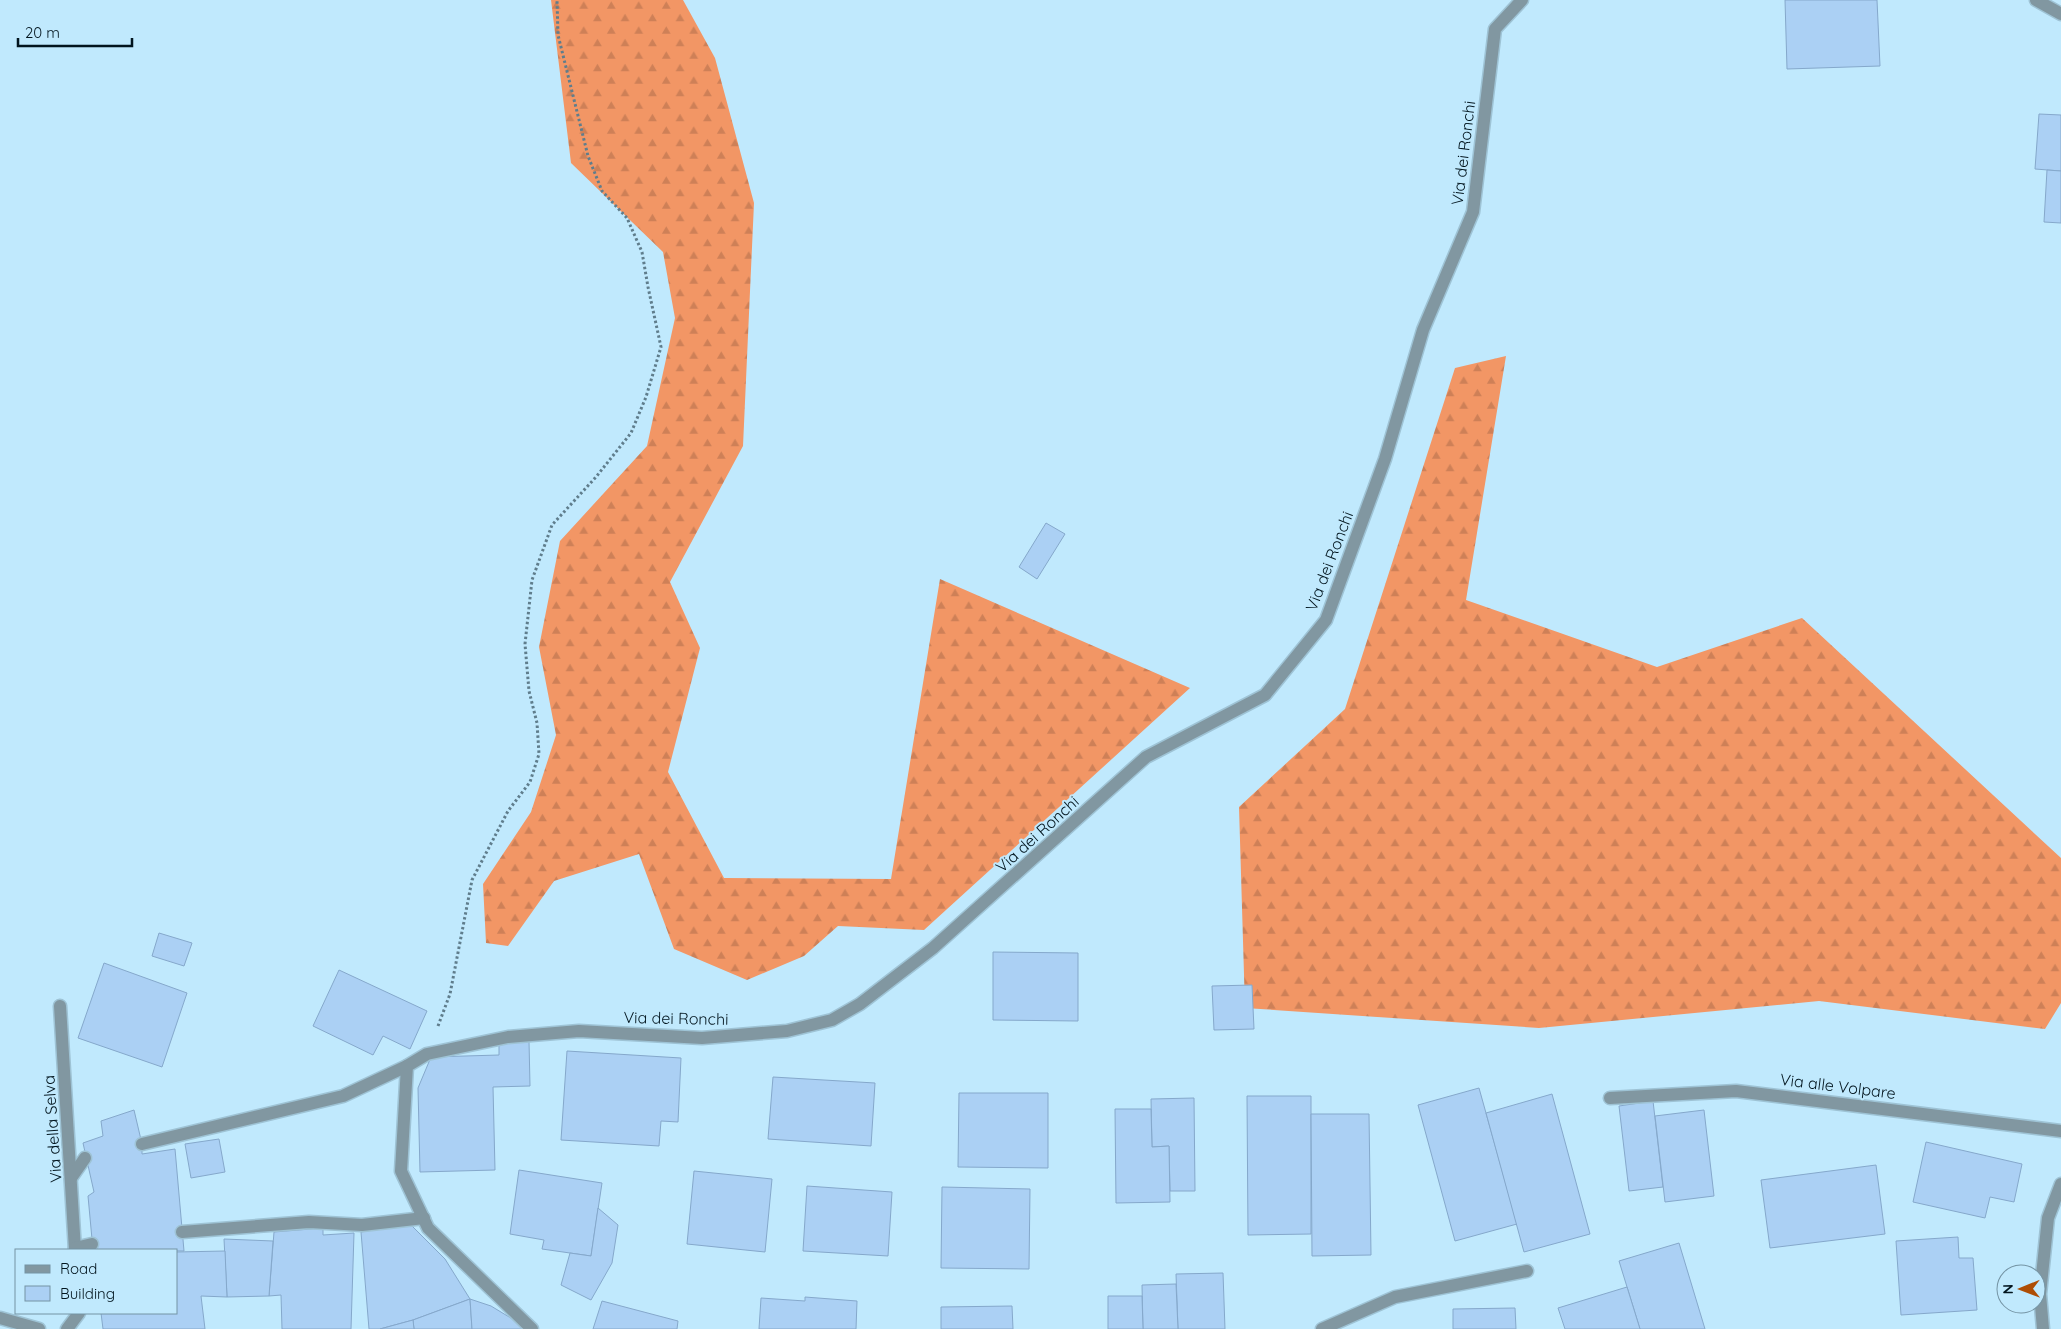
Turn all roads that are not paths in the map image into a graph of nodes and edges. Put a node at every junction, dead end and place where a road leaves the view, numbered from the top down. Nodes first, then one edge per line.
1 (1522, 0) edge
2 (2036, 0) edge
3 (2055, 8) edge
4 (60, 1006) dead end
5 (407, 1066) junction
6 (1610, 1098) dead end
7 (2061, 1131) edge
8 (142, 1144) dead end
9 (85, 1158) dead end
10 (71, 1178) junction
11 (2061, 1184) edge
12 (424, 1218) junction
13 (182, 1232) dead end
14 (92, 1244) dead end
15 (75, 1249) edge
16 (1527, 1271) dead end
17 (78, 1314) edge
18 (0, 1318) edge
19 (39, 1329) edge
20 (67, 1329) edge
21 (532, 1329) edge
22 (1322, 1329) edge
23 (2043, 1329) edge

1 - 5 street, Via dei Ronchi
2 - 3 street
4 - 10 street, Via della Selva
5 - 8 street, Via dei Ronchi
5 - 12 street
6 - 7 street, Via alle Volpare
9 - 10 street
10 - 15 street, Via della Selva
11 - 23 street
12 - 13 street
12 - 21 street
14 - 15 street
16 - 22 street
17 - 20 street
18 - 19 street

